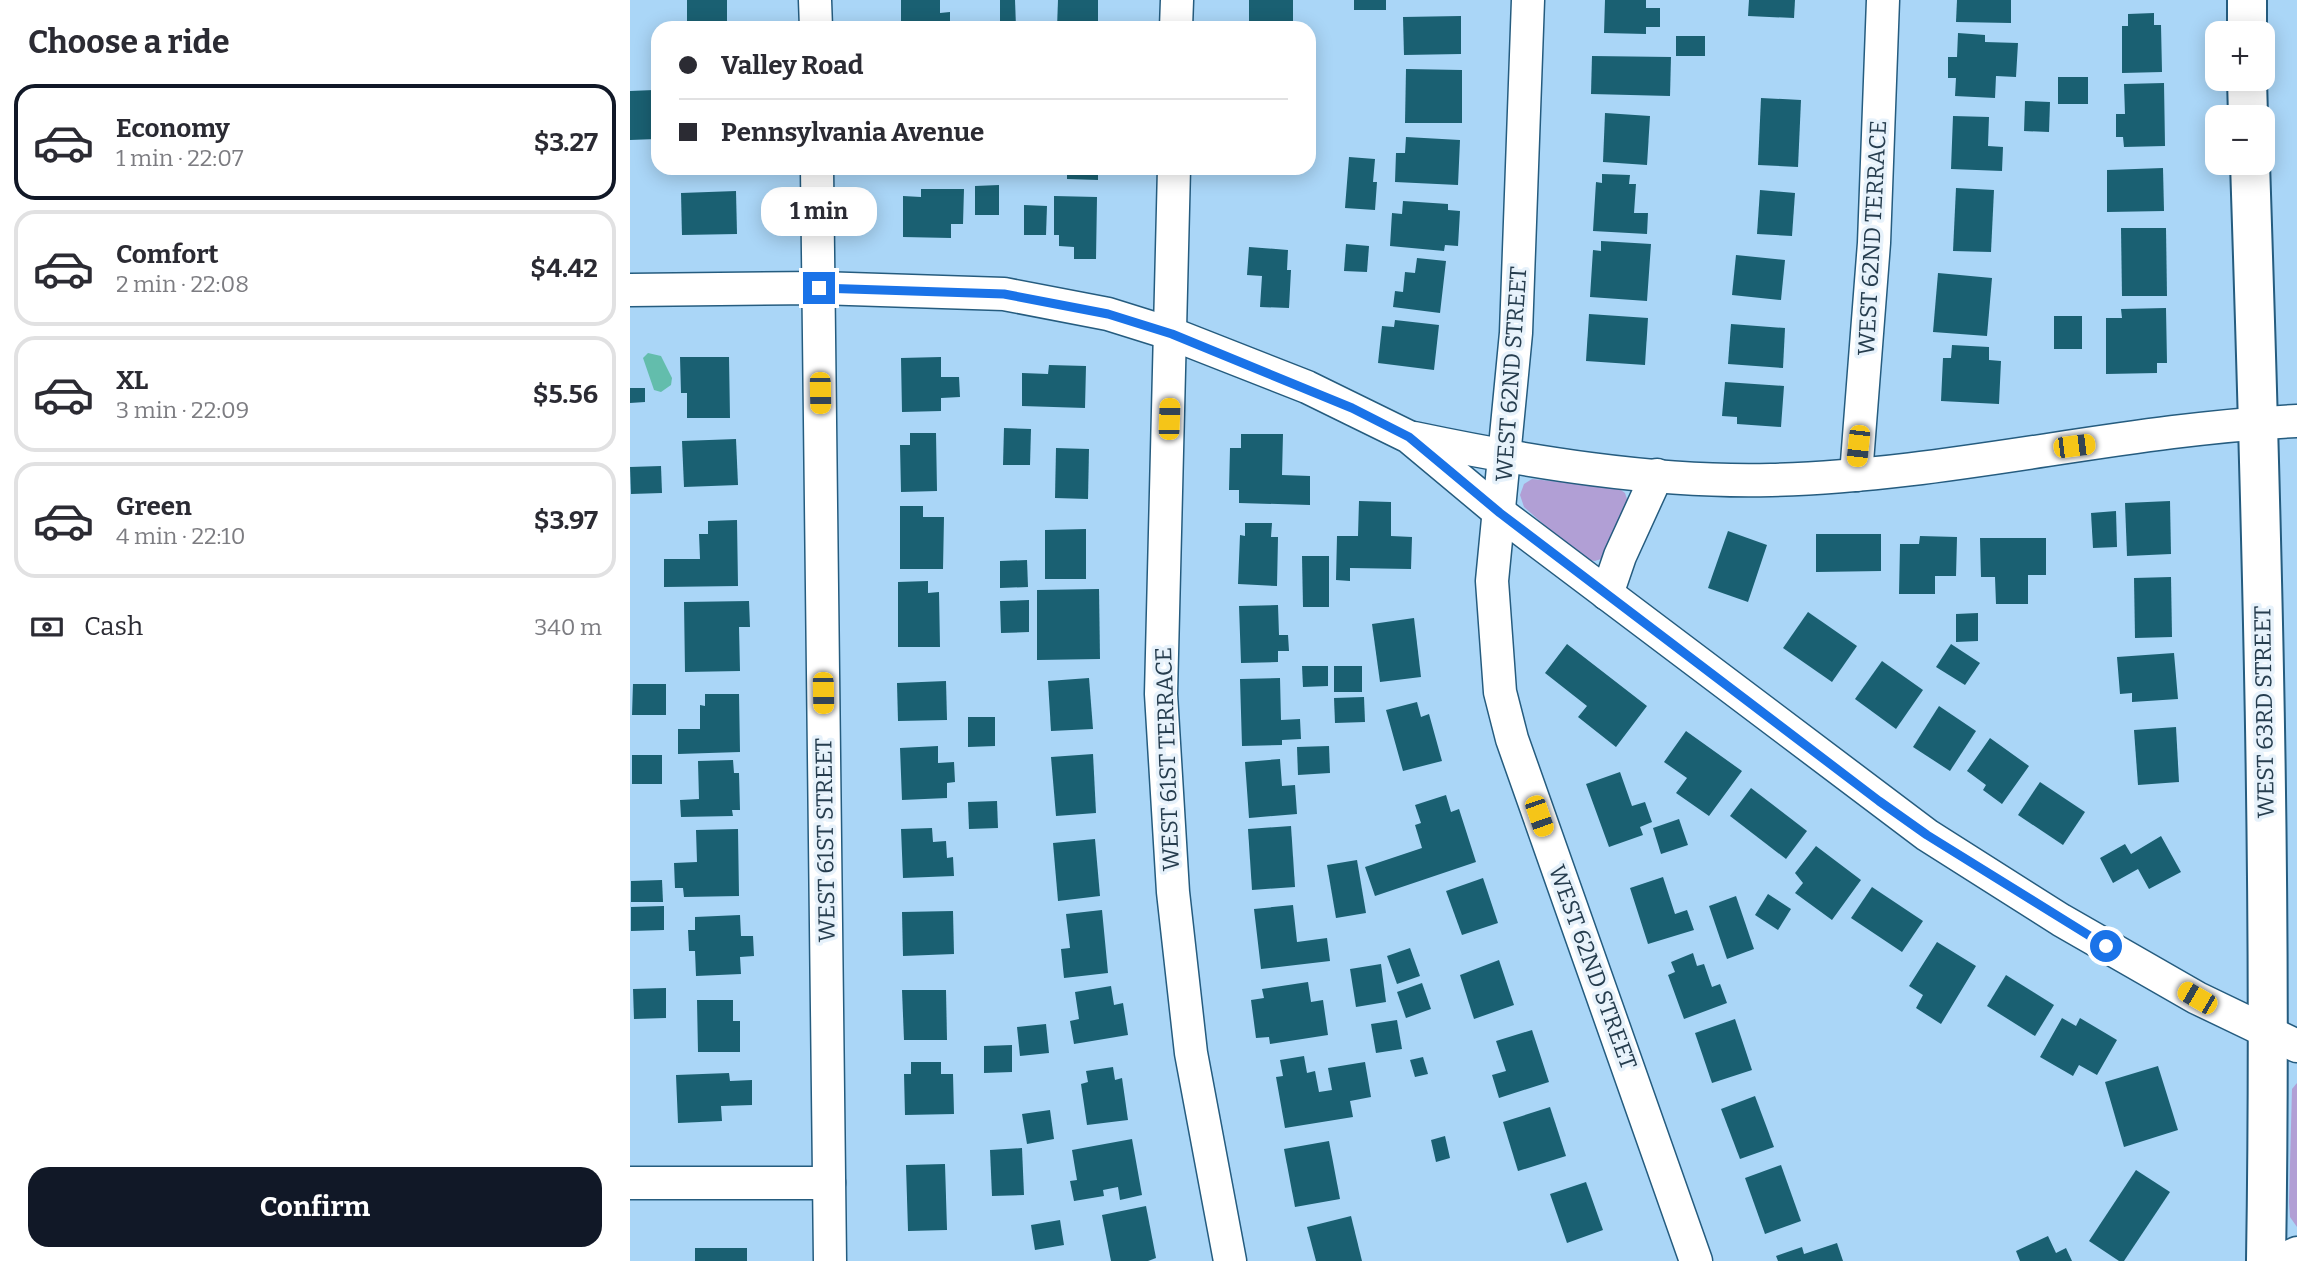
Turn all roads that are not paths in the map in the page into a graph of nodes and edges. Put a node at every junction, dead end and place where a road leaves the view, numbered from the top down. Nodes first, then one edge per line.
1 (815, 0) edge
2 (1177, 0) edge
3 (1528, 0) edge
4 (1883, 0) edge
5 (2247, 0) edge
6 (816, 21) edge
7 (1176, 21) edge
8 (2247, 21) edge
9 (817, 175) edge
10 (1174, 175) edge
11 (2250, 175) edge
12 (819, 288) junction
13 (630, 290) edge
14 (1172, 334) junction
15 (2297, 421) edge
16 (2258, 422) junction
17 (1409, 437) junction
18 (1505, 455) junction
19 (1657, 475) junction
20 (1856, 475) junction
21 (1500, 513) junction
22 (1607, 594) junction
23 (2283, 1040) edge
24 (630, 1183) edge
25 (829, 1183) junction
26 (2297, 1253) edge
27 (830, 1261) edge
28 (1230, 1261) edge
29 (1696, 1261) edge
30 (2266, 1261) edge
31 (2281, 1261) edge

1 - 6 street
2 - 7 street
3 - 18 street, WEST 62ND STREET
4 - 20 street, WEST 62ND TERRACE
5 - 8 main road
9 - 12 street, WEST 61ST STREET
10 - 14 street, WEST 61ST TERRACE
11 - 16 main road, WEST 63RD STREET
12 - 13 street
12 - 14 street
12 - 25 street, WEST 61ST STREET
14 - 17 street
14 - 28 street, WEST 61ST TERRACE
15 - 16 street
16 - 20 street
16 - 23 main road, WEST 63RD STREET
17 - 18 street
17 - 21 street
18 - 19 street
18 - 21 street, WEST 62ND STREET
19 - 20 street
19 - 22 street
21 - 22 street
21 - 29 street, WEST 62ND STREET
22 - 23 street
23 - 30 main road, WEST 63RD STREET
24 - 25 street
25 - 27 street, WEST 61ST STREET
26 - 31 street

